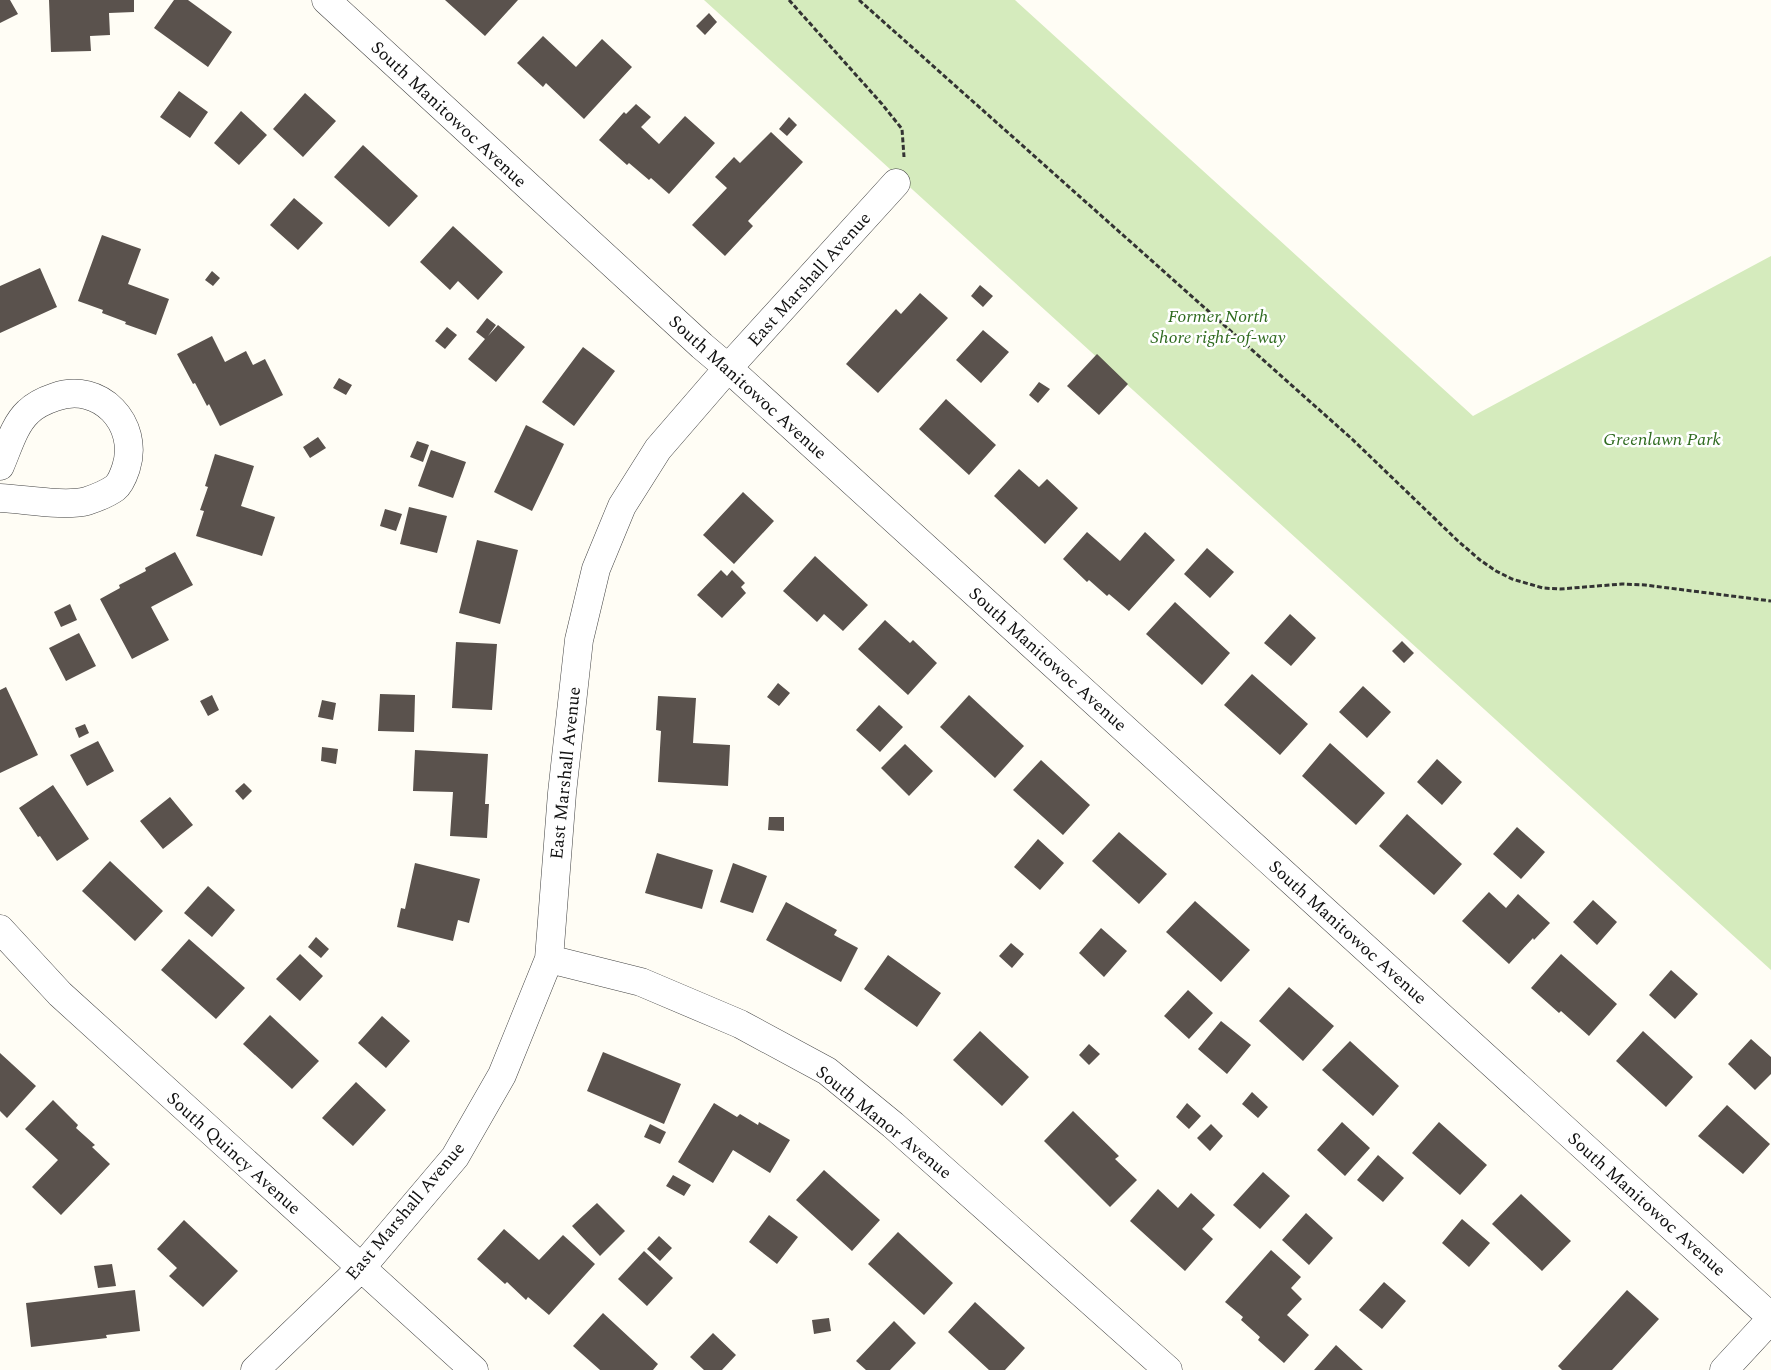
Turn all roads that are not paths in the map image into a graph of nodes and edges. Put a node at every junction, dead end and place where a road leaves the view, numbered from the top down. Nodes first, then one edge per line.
1 (326, 0) edge
2 (896, 183) road end
3 (728, 368) junction
4 (0, 466) edge
5 (0, 498) edge
6 (0, 929) edge
7 (549, 959) junction
8 (361, 1268) junction
9 (1771, 1318) edge
10 (255, 1370) edge
11 (474, 1370) edge
12 (1168, 1370) edge
13 (1724, 1370) edge

1 - 3 street, South Manitowoc Avenue
2 - 3 street, East Marshall Avenue
3 - 7 street, East Marshall Avenue
3 - 9 street, South Manitowoc Avenue
4 - 5 street
6 - 8 street, South Quincy Avenue
7 - 8 street, East Marshall Avenue
7 - 12 street, South Manor Avenue
8 - 10 street, East Marshall Avenue
8 - 11 street, South Quincy Avenue
9 - 13 street

